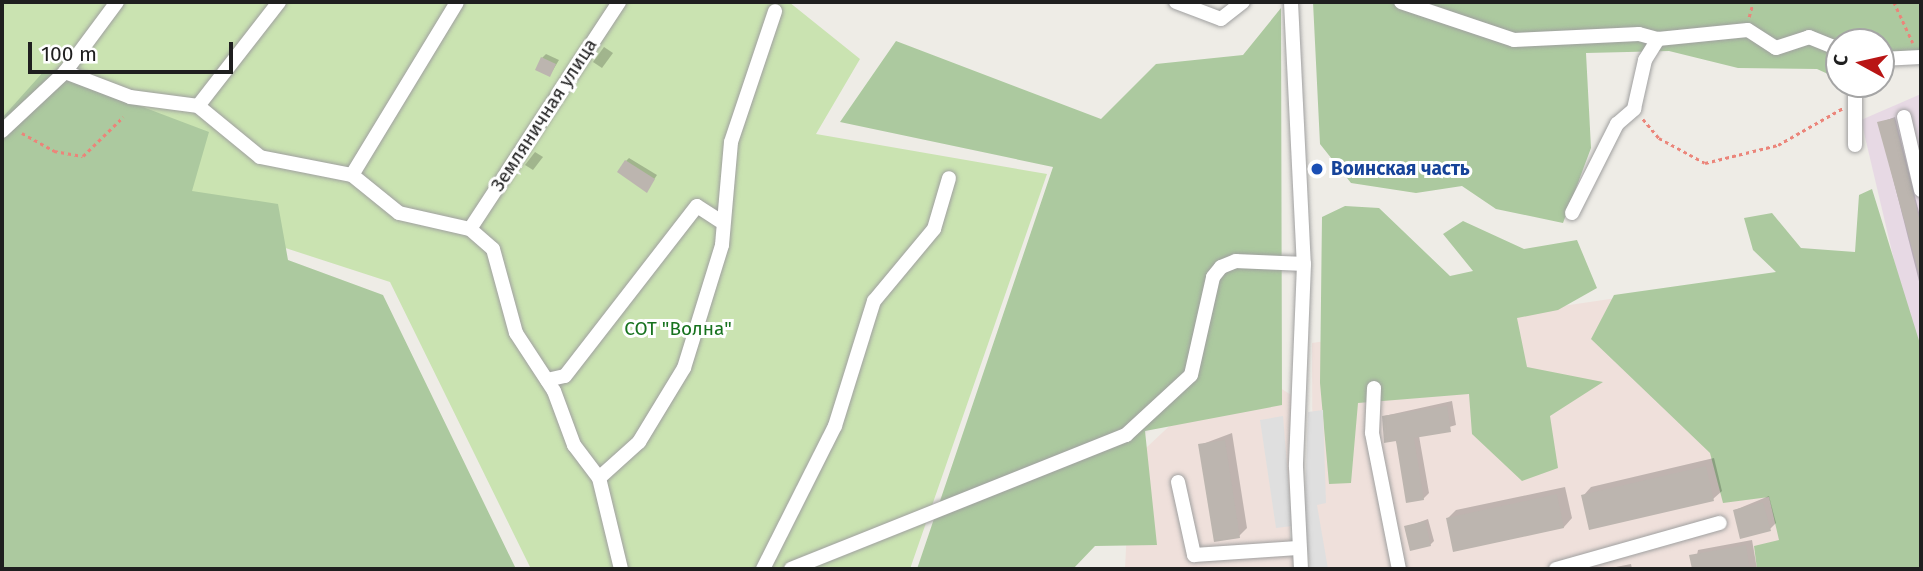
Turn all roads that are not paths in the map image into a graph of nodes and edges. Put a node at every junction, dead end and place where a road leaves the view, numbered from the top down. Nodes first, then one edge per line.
1 (117, 2) edge
2 (279, 2) edge
3 (457, 2) edge
4 (619, 2) edge
5 (1176, 2) edge
6 (1243, 2) edge
7 (1291, 2) edge
8 (1401, 2) edge
9 (775, 11) dead end
10 (1658, 39) junction
11 (1825, 43) edge
12 (1919, 56) edge
13 (1895, 58) edge
14 (65, 72) junction
15 (1854, 98) edge
16 (198, 106) junction
17 (1903, 117) dead end
18 (4, 127) edge
19 (1855, 145) dead end
20 (352, 175) junction
21 (949, 178) dead end
22 (1921, 190) edge
23 (1572, 213) dead end
24 (720, 222) junction
25 (470, 229) junction
26 (1304, 264) junction
27 (547, 380) junction
28 (1374, 388) dead end
29 (599, 478) junction
30 (1178, 482) dead end
31 (1720, 523) dead end
32 (1298, 548) junction
33 (621, 569) edge
34 (763, 569) edge
35 (791, 569) edge
36 (1301, 569) edge
37 (1399, 569) edge
38 (1556, 569) edge

1 - 14 street
2 - 16 street
3 - 20 street
4 - 25 street, Земляничная улица
5 - 6 street
7 - 26 street
8 - 10 street
9 - 24 street
10 - 11 street
10 - 23 street
12 - 13 street
14 - 16 street
14 - 18 street
15 - 19 street
16 - 20 street
17 - 22 street
20 - 25 street
21 - 34 street
24 - 27 street
24 - 29 street
25 - 27 street
26 - 32 street
26 - 35 street
27 - 29 street
28 - 37 street
29 - 33 street
30 - 32 street
31 - 38 street
32 - 36 street

